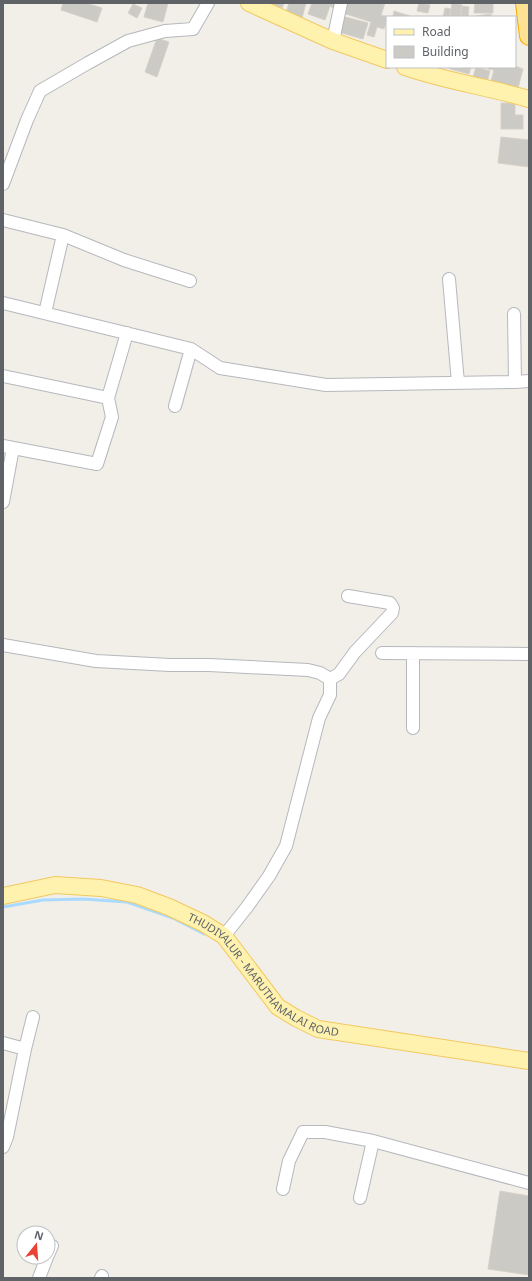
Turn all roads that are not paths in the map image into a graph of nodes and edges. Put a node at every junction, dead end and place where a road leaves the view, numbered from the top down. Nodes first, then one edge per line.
1 (208, 3) edge
2 (250, 3) edge
3 (342, 3) edge
4 (525, 3) edge
5 (529, 36) edge
6 (333, 41) junction
7 (386, 60) edge
8 (408, 68) edge
9 (529, 99) edge
10 (3, 184) edge
11 (3, 220) edge
12 (62, 235) junction
13 (449, 280) dead end
14 (190, 281) dead end
15 (3, 303) edge
16 (45, 313) junction
17 (514, 314) dead end
18 (127, 333) junction
19 (191, 349) junction
20 (3, 376) edge
21 (529, 381) edge
22 (515, 382) junction
23 (458, 383) junction
24 (108, 398) junction
25 (175, 406) dead end
26 (8, 447) edge
27 (3, 502) edge
28 (348, 596) dead end
29 (3, 645) edge
30 (382, 652) dead end
31 (413, 653) junction
32 (529, 654) edge
33 (330, 679) junction
34 (413, 728) dead end
35 (3, 896) edge
36 (224, 936) junction
37 (33, 1017) dead end
38 (3, 1043) edge
39 (25, 1049) junction
40 (529, 1061) edge
41 (373, 1142) junction
42 (3, 1147) edge
43 (529, 1183) edge
44 (283, 1189) dead end
45 (360, 1198) dead end
46 (44, 1265) edge
47 (39, 1278) edge

1 - 10 street
2 - 6 main road
3 - 6 street
4 - 5 highway
6 - 7 main road
8 - 9 main road
11 - 12 street
12 - 14 street
12 - 16 street
13 - 23 street
15 - 16 street
16 - 18 street
17 - 22 street
18 - 19 street
18 - 24 street
19 - 23 street
19 - 25 street
20 - 24 street
21 - 22 street
22 - 23 street
24 - 26 street
26 - 27 street
28 - 33 street
29 - 33 street
30 - 31 street
31 - 32 street
31 - 34 street
33 - 36 street
35 - 36 main road, THUDIYALUR - MARUTHAMALAI ROAD
36 - 40 main road, THUDIYALUR - MARUTHAMALAI ROAD
37 - 39 street
38 - 39 street
39 - 42 street
41 - 43 street
41 - 44 street
41 - 45 street
46 - 47 street

